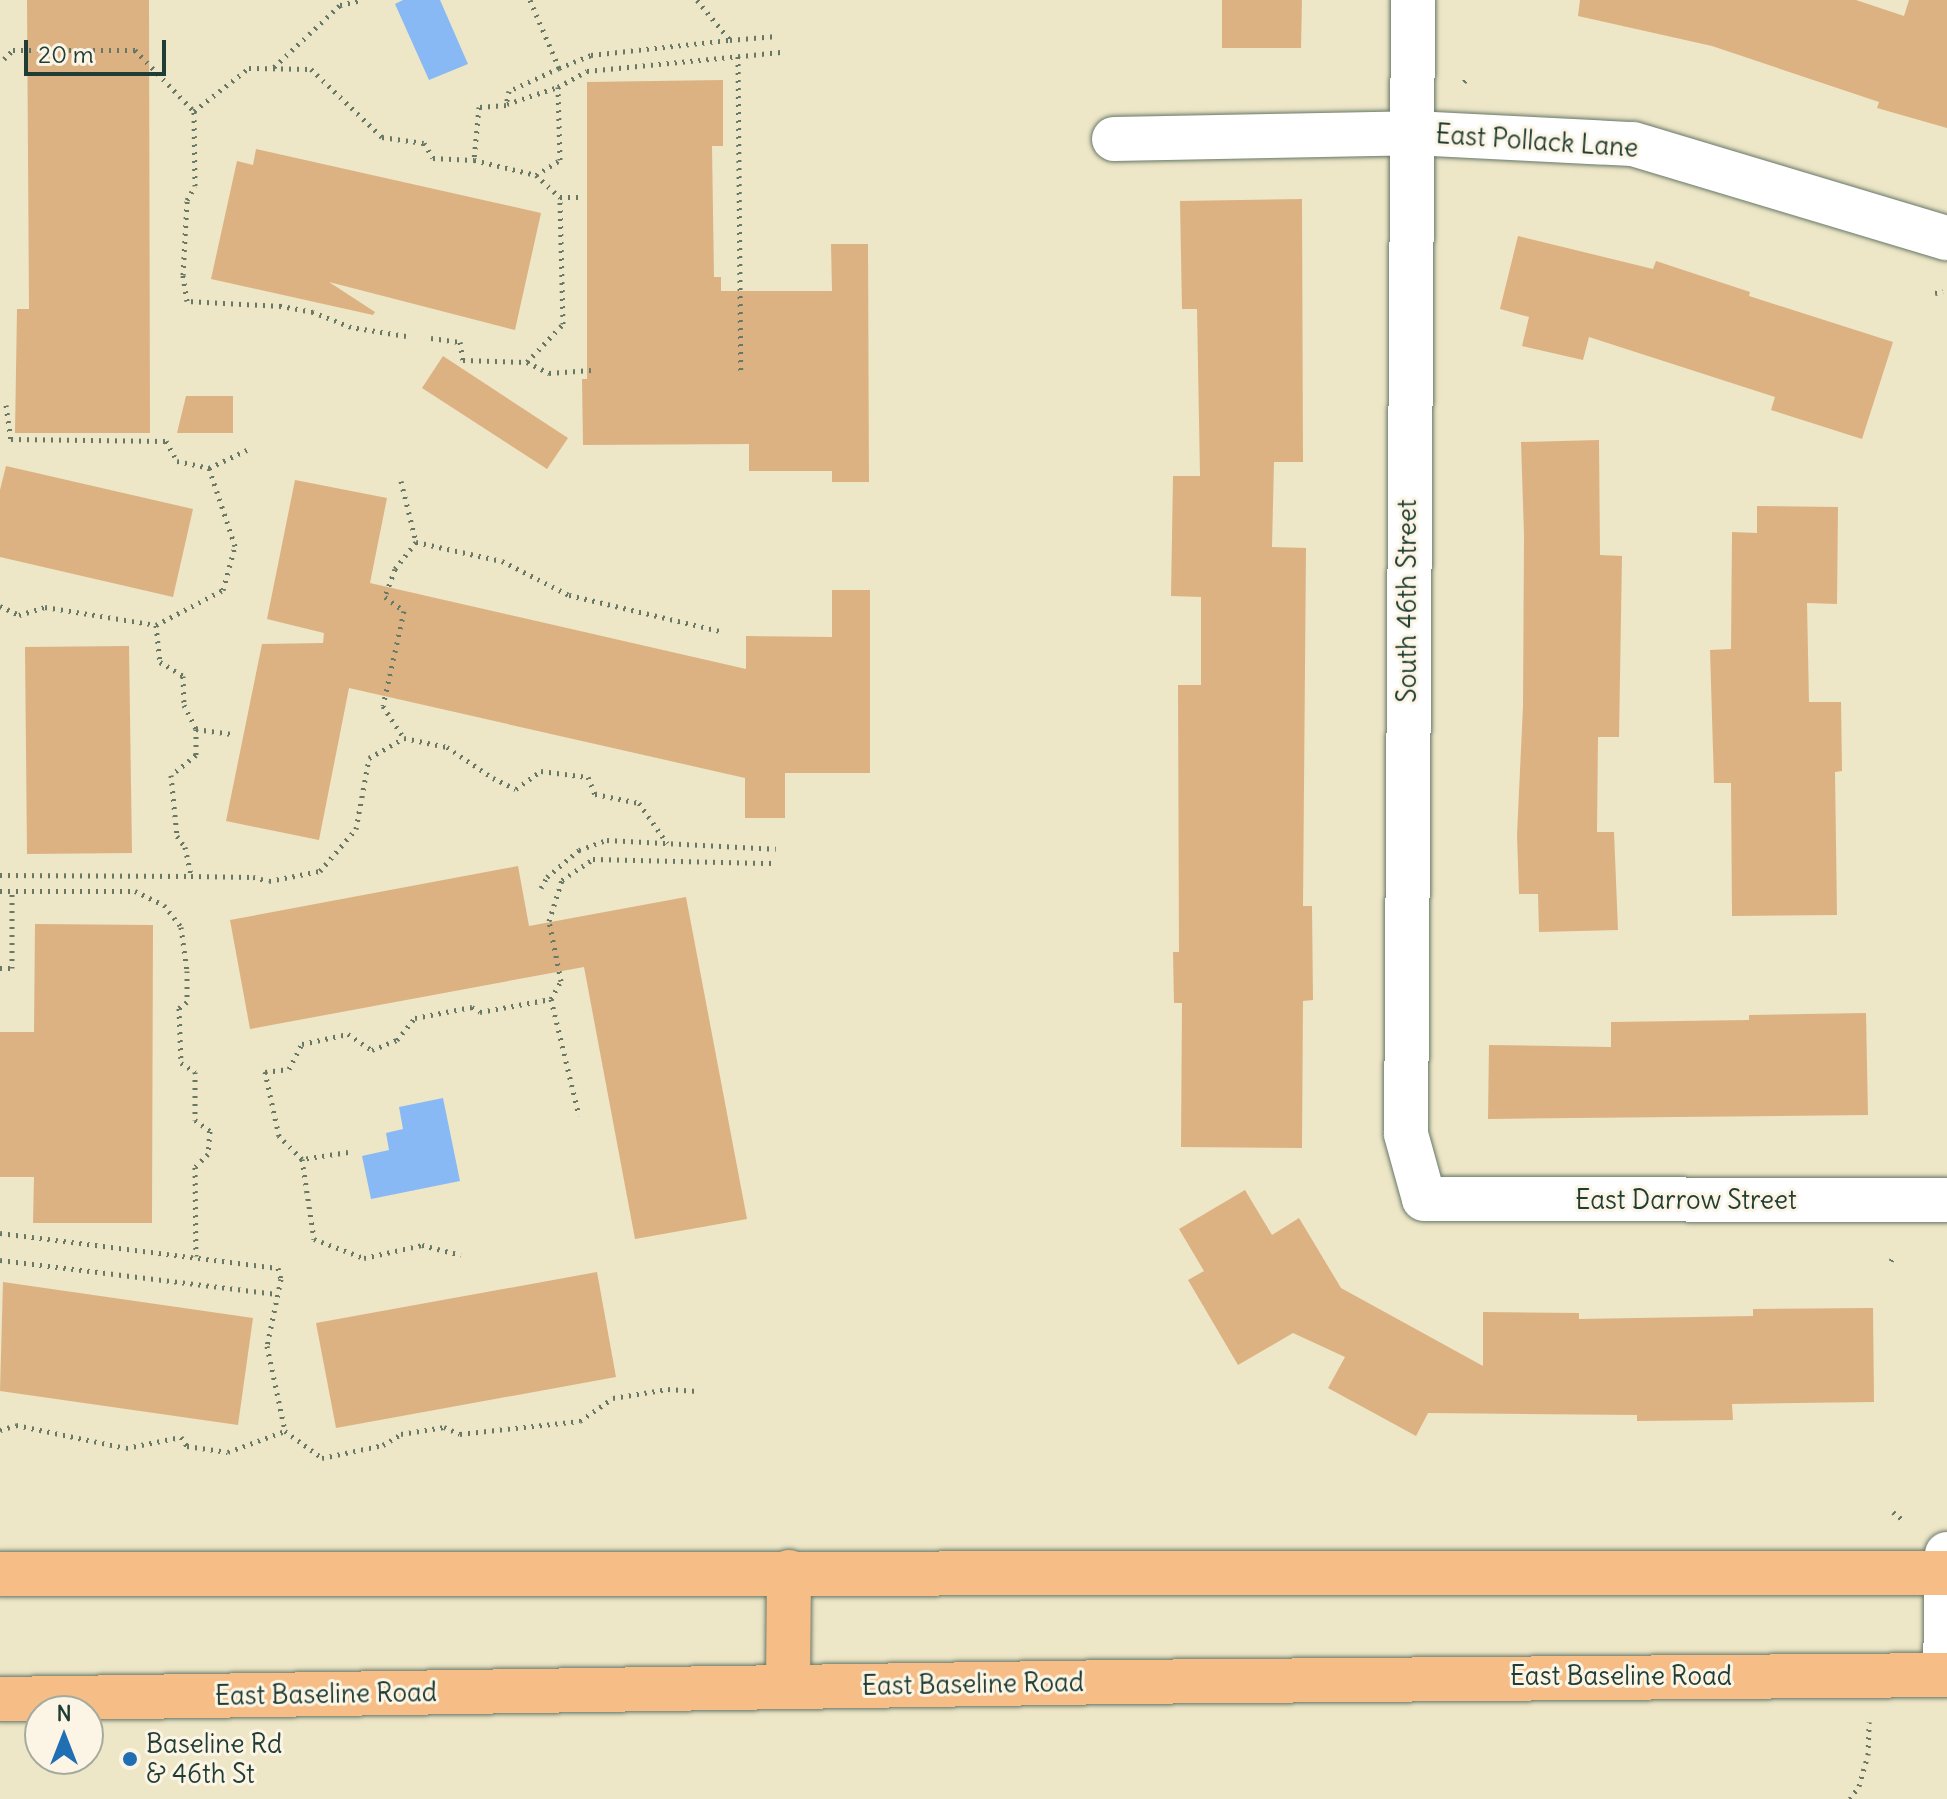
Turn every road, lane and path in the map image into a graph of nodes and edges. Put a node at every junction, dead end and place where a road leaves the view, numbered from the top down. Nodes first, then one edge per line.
1 (362, 0) edge
2 (530, 0) edge
3 (697, 0) edge
4 (1413, 0) edge
5 (339, 3) edge
6 (777, 36) dead end
7 (730, 40) junction
8 (781, 52) dead end
9 (738, 56) junction
10 (4, 59) dead end
11 (273, 68) junction
12 (559, 68) junction
13 (558, 87) junction
14 (506, 105) junction
15 (194, 111) junction
16 (1413, 133) junction
17 (1114, 139) dead end
18 (474, 160) junction
19 (536, 175) junction
20 (560, 197) junction
21 (579, 197) dead end
22 (1947, 238) edge
23 (1943, 291) dead end
24 (1935, 293) dead end
25 (406, 336) dead end
26 (431, 338) dead end
27 (527, 362) junction
28 (591, 370) dead end
29 (741, 375) dead end
30 (6, 405) dead end
31 (251, 448) dead end
32 (209, 468) junction
33 (401, 481) dead end
34 (416, 542) junction
35 (0, 606) edge
36 (156, 625) junction
37 (724, 632) dead end
38 (196, 729) junction
39 (232, 734) dead end
40 (404, 738) junction
41 (667, 843) junction
42 (776, 849) dead end
43 (774, 863) dead end
44 (0, 875) edge
45 (191, 876) junction
46 (541, 888) dead end
47 (0, 891) edge
48 (12, 891) junction
49 (0, 968) edge
50 (551, 999) junction
51 (579, 1116) dead end
52 (348, 1152) dead end
53 (302, 1159) junction
54 (1424, 1199) joint
55 (1947, 1200) edge
56 (0, 1233) edge
57 (461, 1255) dead end
58 (196, 1256) junction
59 (0, 1260) edge
60 (277, 1294) junction
61 (697, 1391) dead end
62 (0, 1430) edge
63 (285, 1431) junction
64 (1893, 1512) dead end
65 (1903, 1520) dead end
66 (1947, 1554) edge
67 (789, 1572) junction
68 (1947, 1573) edge
69 (0, 1574) edge
70 (1946, 1675) edge
71 (788, 1686) junction
72 (0, 1699) edge
73 (1869, 1721) dead end
74 (1850, 1799) edge

1 - 5 path
2 - 12 path
3 - 7 path
4 - 16 street, South 46th Street
5 - 11 path
6 - 7 path
7 - 12 path
8 - 9 path
9 - 13 path
9 - 29 path
10 - 15 path
11 - 15 path
11 - 18 path
12 - 14 path
13 - 14 path
13 - 19 path
14 - 18 path
15 - 25 path
16 - 17 street, East Pollack Lane
16 - 22 street, East Pollack Lane
16 - 54 street, South 46th Street
18 - 19 path
19 - 20 path
20 - 21 path
20 - 27 path
23 - 24 path
26 - 27 path
27 - 28 path
30 - 32 path
31 - 32 path
32 - 36 path
33 - 34 path
34 - 37 path
34 - 40 path
35 - 36 path
36 - 38 path
38 - 39 path
38 - 45 path
40 - 41 path
40 - 45 path
41 - 42 path
41 - 46 path
43 - 50 path
44 - 45 path
47 - 48 path
48 - 49 path
48 - 58 path
50 - 51 path
50 - 53 path
52 - 53 path
53 - 57 path
54 - 55 street, East Darrow Street
56 - 58 path
58 - 60 path
59 - 60 path
60 - 63 path
61 - 63 path
62 - 63 path
64 - 65 path
66 - 68 street
67 - 68 main road
67 - 69 main road
67 - 71 main road
68 - 70 street
70 - 71 main road, East Baseline Road
71 - 72 main road, East Baseline Road
73 - 74 path

